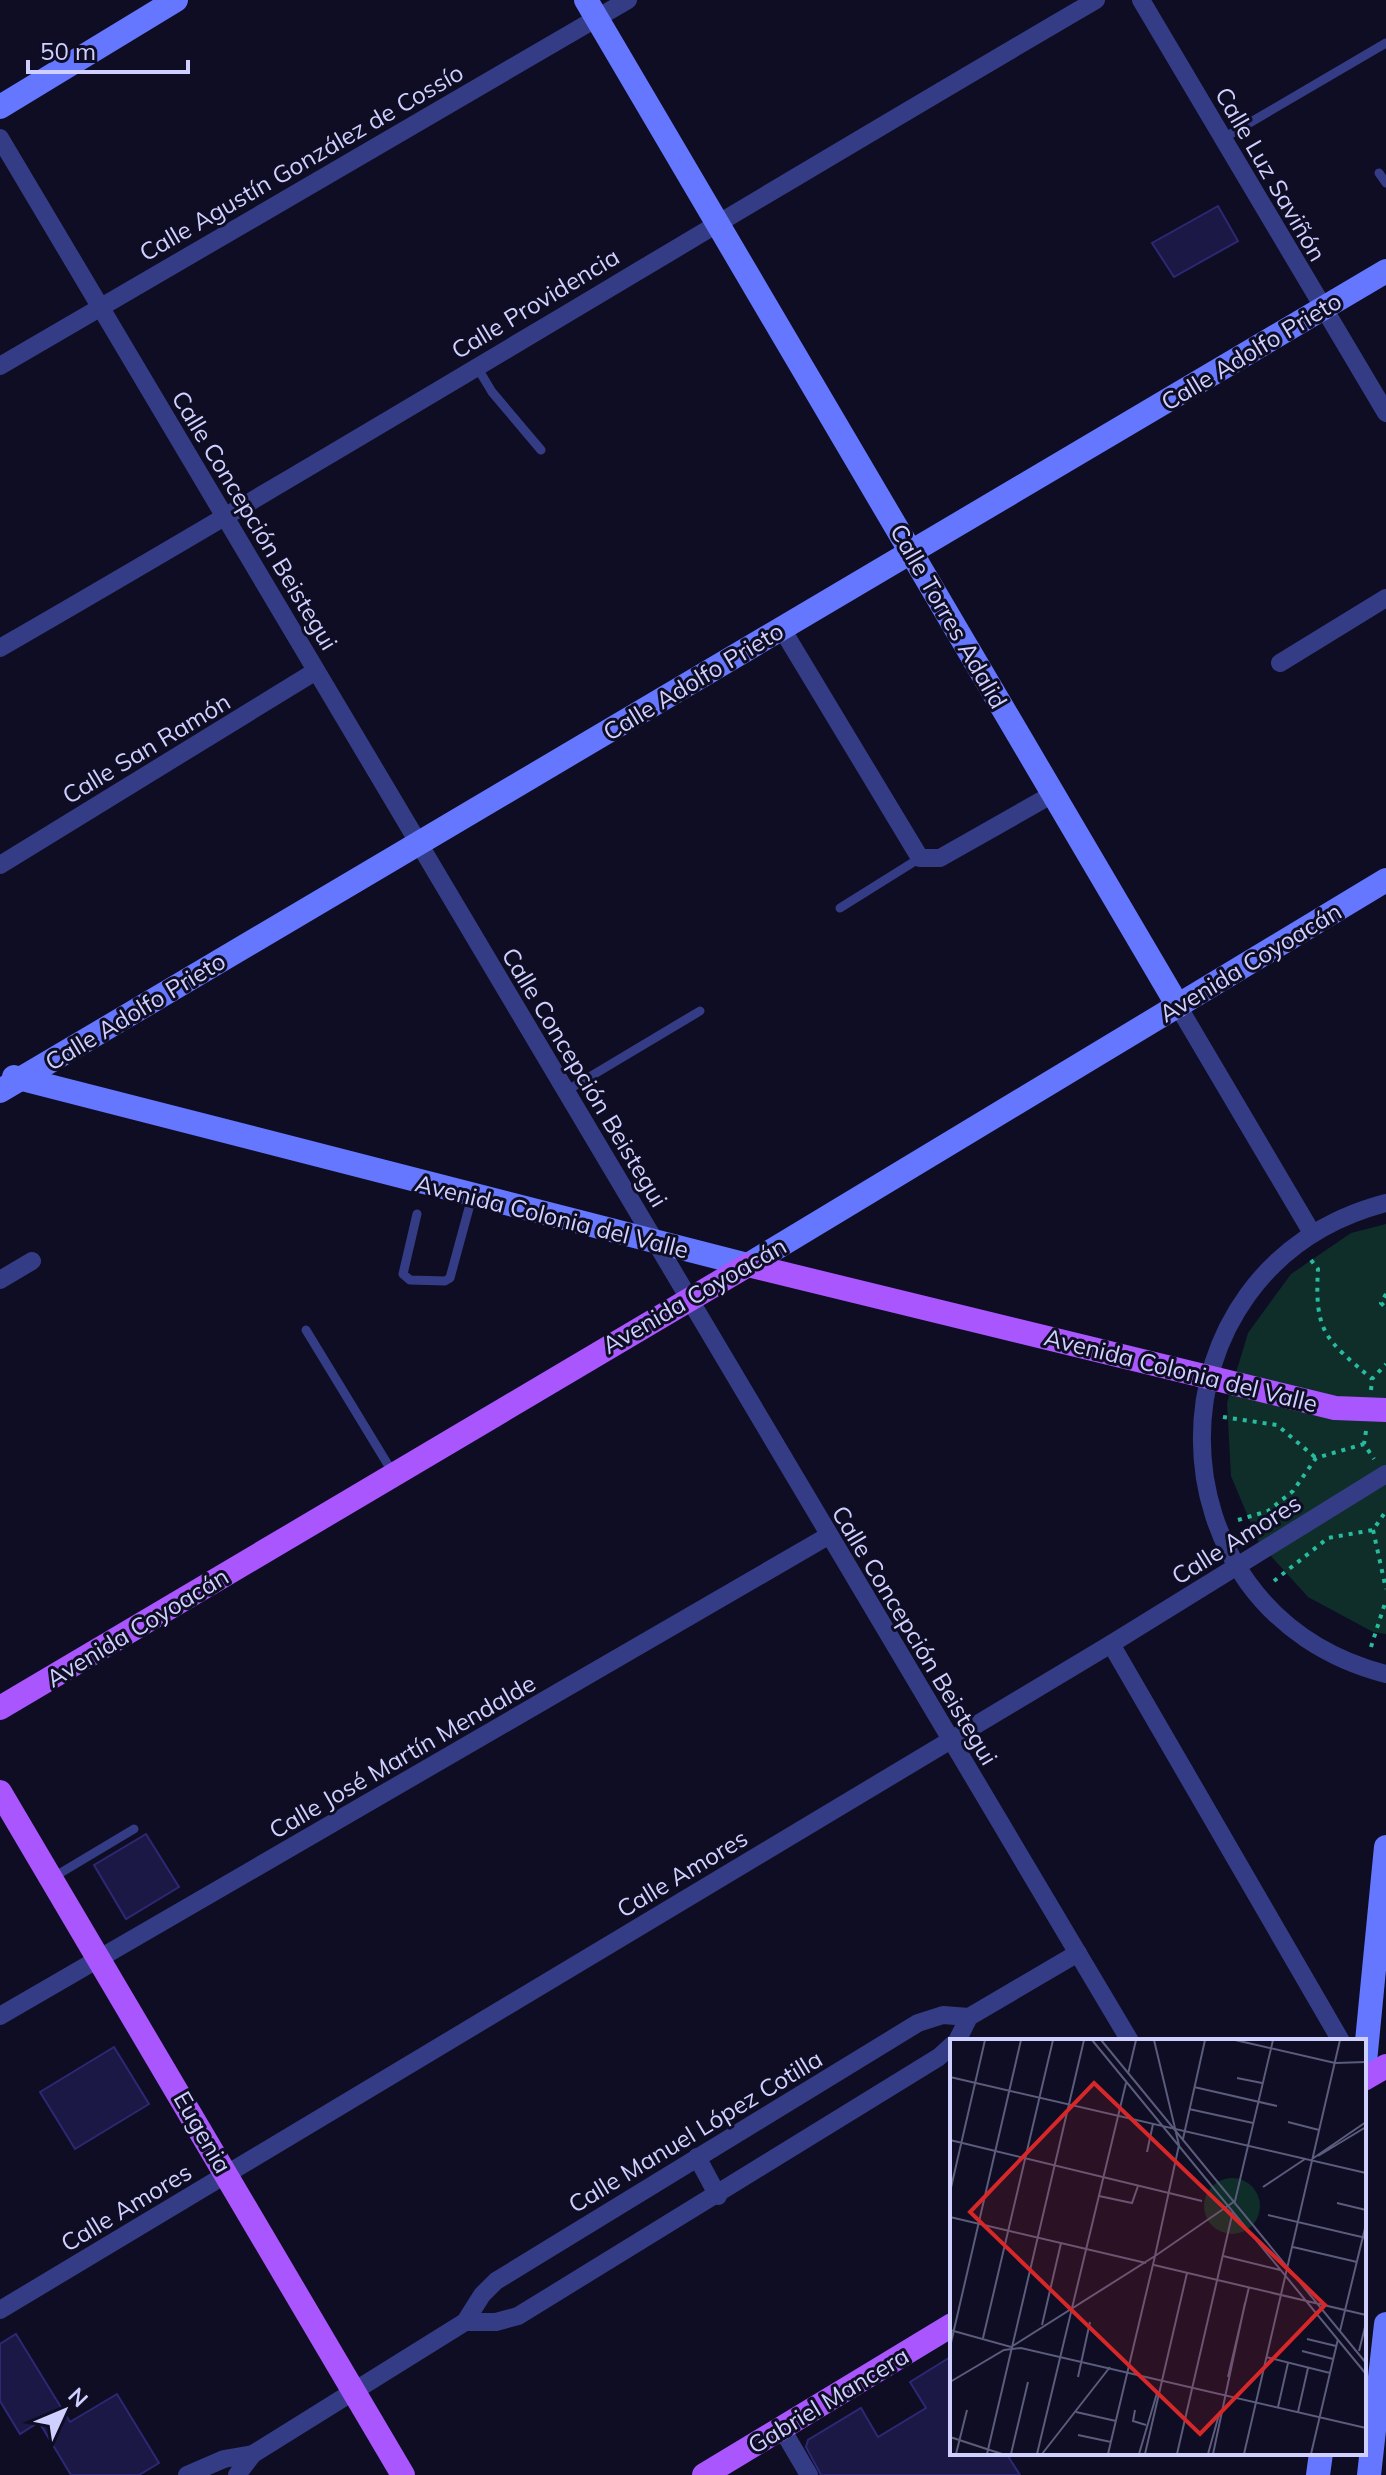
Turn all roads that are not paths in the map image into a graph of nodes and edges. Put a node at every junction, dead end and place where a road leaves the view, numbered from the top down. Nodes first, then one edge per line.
1 (176, 0) edge
2 (628, 0) edge
3 (1096, 0) edge
4 (1141, 0) edge
5 (591, 9) edge
6 (1386, 43) edge
7 (0, 107) edge
8 (0, 138) edge
9 (1222, 139) junction
10 (1379, 173) dead end
11 (1386, 183) edge
12 (717, 222) junction
13 (1386, 271) edge
14 (100, 306) junction
15 (1322, 309) junction
16 (0, 366) edge
17 (477, 367) junction
18 (1386, 413) edge
19 (541, 450) dead end
20 (226, 518) junction
21 (911, 552) junction
22 (1386, 598) edge
23 (782, 629) junction
24 (0, 648) edge
25 (1280, 663) dead end
26 (316, 671) junction
27 (1053, 794) junction
28 (418, 843) junction
29 (920, 858) junction
30 (0, 865) edge
31 (1386, 880) edge
32 (840, 908) dead end
33 (1178, 1006) junction
34 (700, 1011) dead end
35 (7, 1081) edge
36 (566, 1091) junction
37 (472, 1197) junction
38 (1386, 1203) edge
39 (417, 1214) dead end
40 (1305, 1238) junction
41 (655, 1241) junction
42 (32, 1261) dead end
43 (748, 1265) junction
44 (0, 1280) edge
45 (688, 1298) junction
46 (306, 1330) dead end
47 (1207, 1376) junction
48 (1386, 1410) edge
49 (393, 1473) junction
50 (1386, 1474) edge
51 (828, 1536) junction
52 (1237, 1567) junction
53 (1111, 1644) junction
54 (1386, 1674) edge
55 (0, 1708) edge
56 (950, 1740) junction
57 (0, 1792) edge
58 (134, 1829) dead end
59 (1386, 1847) edge
60 (52, 1878) junction
61 (1078, 1953) junction
62 (101, 1958) junction
63 (0, 2016) edge
64 (969, 2017) junction
65 (958, 2039) edge
66 (1129, 2039) edge
67 (1340, 2039) edge
68 (950, 2046) edge
69 (1366, 2052) edge
70 (1386, 2066) edge
71 (1366, 2078) edge
72 (697, 2157) junction
73 (228, 2174) junction
74 (718, 2196) junction
75 (0, 2310) edge
76 (465, 2322) junction
77 (1386, 2324) edge
78 (950, 2326) edge
79 (353, 2392) junction
80 (782, 2429) junction
81 (1368, 2443) edge
82 (253, 2454) junction
83 (1321, 2455) edge
84 (1386, 2473) edge
85 (187, 2475) edge
86 (237, 2475) edge
87 (403, 2475) edge
88 (704, 2475) edge
89 (809, 2475) edge
90 (1318, 2475) edge
91 (1369, 2475) edge

1 - 7 street
2 - 5 street, Calle Agustín González de Cossío
3 - 12 street, Calle Providencia
4 - 9 street, Calle Luz Saviñón
5 - 12 street, Calle Torres Adalid
5 - 14 street, Calle Agustín González de Cossío
6 - 9 lane
8 - 14 street, Calle Concepción Beistegui
9 - 15 street, Calle Luz Saviñón
10 - 11 lane
12 - 17 street, Calle Providencia
12 - 21 street, Calle Torres Adalid
13 - 15 street, Calle Adolfo Prieto
14 - 16 street, Calle Agustín González de Cossío
14 - 20 street, Calle Concepción Beistegui
15 - 18 street, Calle Luz Saviñón
15 - 21 street, Calle Adolfo Prieto
17 - 19 lane
17 - 20 street, Calle Providencia
20 - 24 street, Calle Providencia
20 - 26 street, Calle Concepción Beistegui
21 - 23 street, Calle Adolfo Prieto
21 - 27 street, Calle Torres Adalid
22 - 25 street
23 - 28 street, Calle Adolfo Prieto
23 - 29 street
26 - 28 street, Calle Concepción Beistegui
26 - 30 street, Calle San Ramón
27 - 29 street
27 - 33 street, Calle Torres Adalid
28 - 35 street, Calle Adolfo Prieto
28 - 36 street, Calle Concepción Beistegui
29 - 32 lane
31 - 33 street, Avenida Coyoacán
33 - 40 street, Calle Torres Adalid
33 - 43 street, Avenida Coyoacán
34 - 36 lane
35 - 37 street, Avenida Colonia del Valle
36 - 41 street, Calle Concepción Beistegui
37 - 39 lane
37 - 41 street, Avenida Colonia del Valle
38 - 40 street
40 - 47 street
41 - 43 street, Avenida Colonia del Valle
41 - 45 street, Calle Concepción Beistegui
42 - 44 street
43 - 45 main road, Avenida Coyoacán
43 - 47 main road, Avenida Colonia del Valle
45 - 49 main road, Avenida Coyoacán
45 - 51 street, Calle Concepción Beistegui
46 - 49 lane
47 - 48 main road, Avenida Colonia del Valle
47 - 52 street
49 - 55 main road, Avenida Coyoacán
50 - 52 street, Calle Amores
51 - 56 street, Calle Concepción Beistegui
51 - 62 street, Calle José Martín Mendalde
52 - 53 street, Calle Amores
52 - 54 street
53 - 56 street, Calle Amores
53 - 67 street
56 - 61 street, Calle Concepción Beistegui
56 - 73 street, Calle Amores
57 - 60 main road, Eugenia
58 - 60 lane
59 - 69 street
60 - 62 main road, Eugenia
61 - 64 street, Calle Manuel López Cotilla
61 - 66 street, Calle Concepción Beistegui
62 - 63 street, Calle José Martín Mendalde
62 - 73 main road, Eugenia
64 - 65 street
64 - 72 street, Calle Manuel López Cotilla
68 - 74 street, Calle Manuel López Cotilla
70 - 71 main road
72 - 74 street
72 - 76 street, Calle Manuel López Cotilla
73 - 75 street, Calle Amores
73 - 79 main road, Eugenia
74 - 76 street, Calle Manuel López Cotilla
76 - 79 street, Calle Manuel López Cotilla
77 - 81 street
78 - 80 main road, Gabriel Mancera
79 - 82 street, Calle Manuel López Cotilla
79 - 87 main road, Eugenia
80 - 88 main road, Gabriel Mancera
80 - 89 street
81 - 84 street
81 - 91 street
82 - 85 street, Calle Manuel López Cotilla
82 - 86 street, Calle Manuel López Cotilla
83 - 90 street

